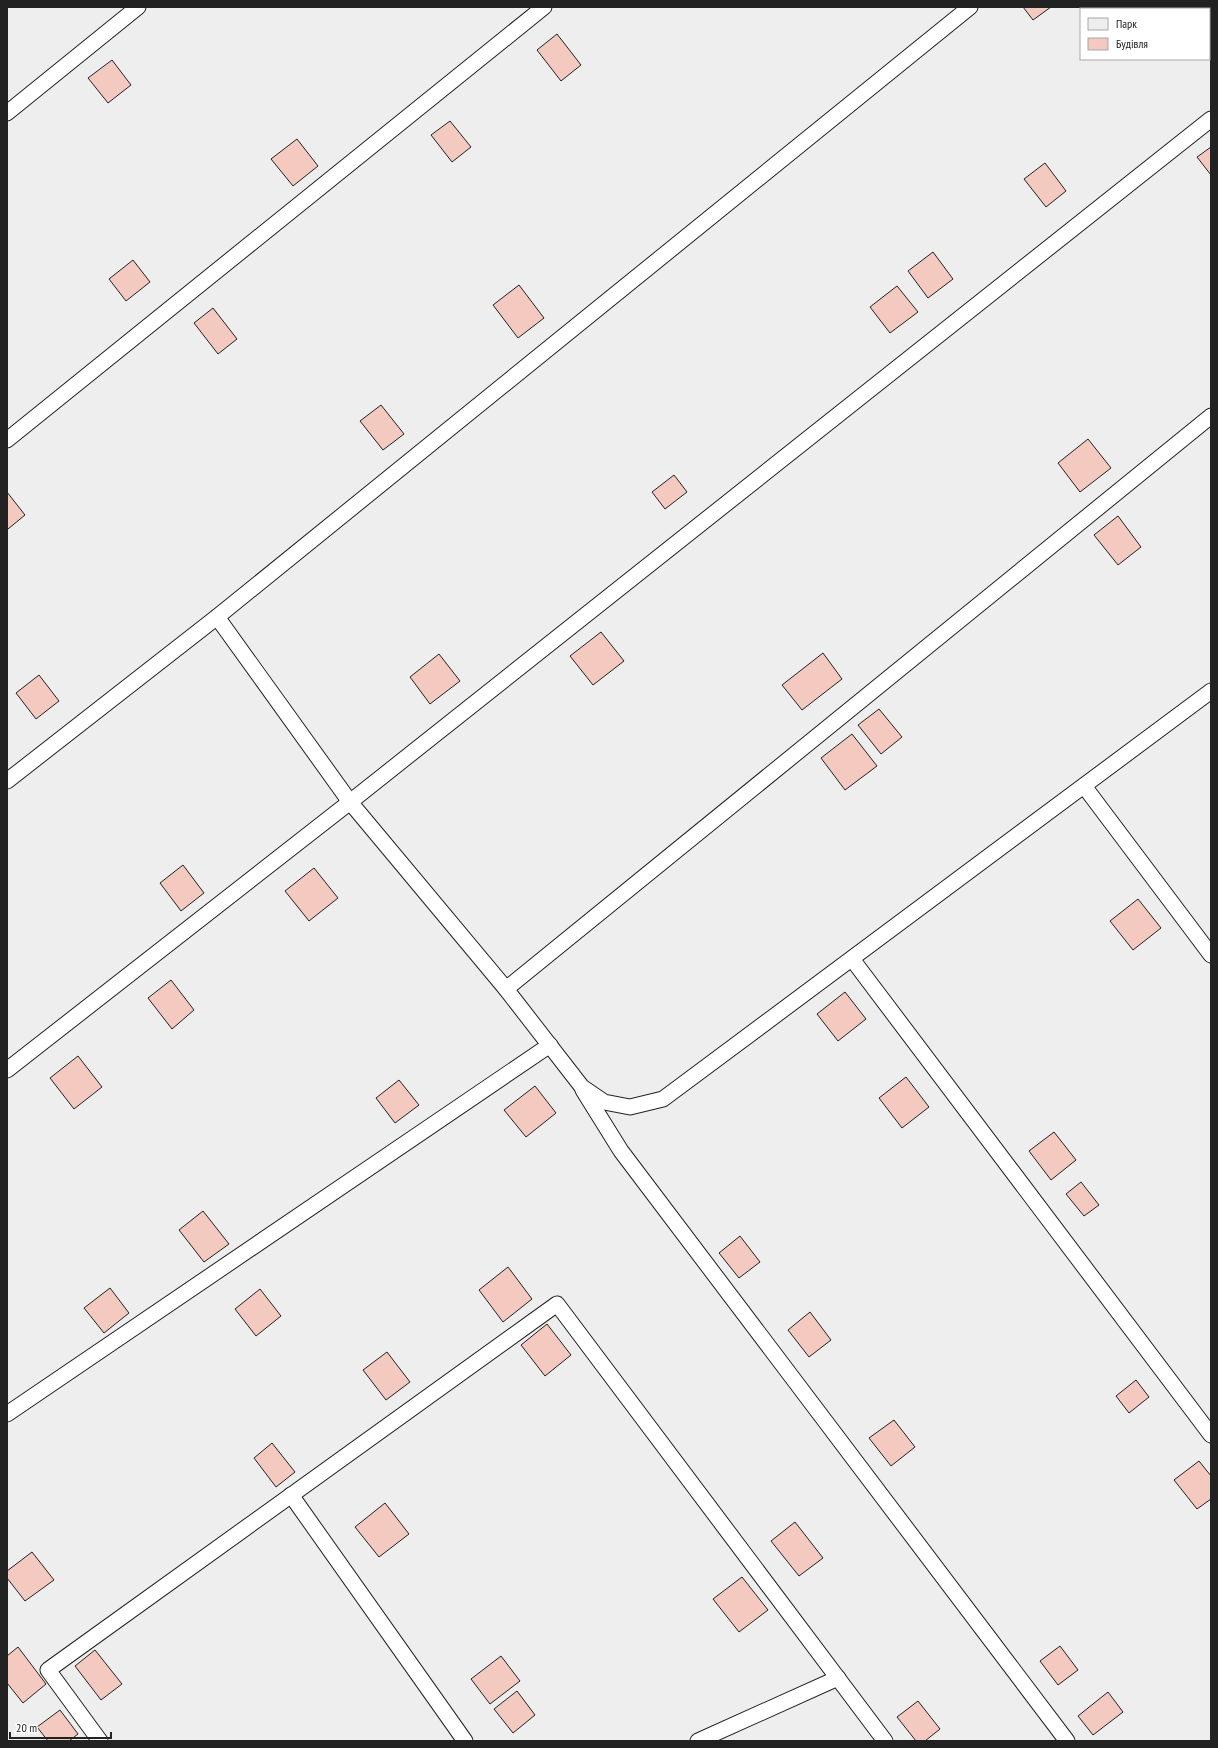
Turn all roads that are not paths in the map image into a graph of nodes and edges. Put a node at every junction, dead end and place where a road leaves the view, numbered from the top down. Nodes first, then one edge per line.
1 (138, 7) edge
2 (544, 7) edge
3 (970, 7) edge
4 (7, 113) edge
5 (1211, 119) edge
6 (1211, 416) edge
7 (7, 440) edge
8 (217, 617) junction
9 (1211, 691) edge
10 (7, 781) edge
11 (1084, 786) junction
12 (350, 802) junction
13 (1211, 955) edge
14 (852, 959) junction
15 (506, 989) junction
16 (550, 1045) junction
17 (7, 1070) edge
18 (582, 1088) junction
19 (7, 1414) edge
20 (1211, 1434) edge
21 (291, 1495) junction
22 (838, 1678) junction
23 (100, 1741) edge
24 (465, 1741) edge
25 (698, 1741) edge
26 (885, 1741) edge
27 (1067, 1741) edge

1 - 4 lane
2 - 7 lane
3 - 8 lane
5 - 12 lane
6 - 15 lane
8 - 10 lane
8 - 12 lane
9 - 11 lane
11 - 13 lane
11 - 14 lane
12 - 15 lane
12 - 17 lane
14 - 18 lane
14 - 20 lane
15 - 16 lane
16 - 18 lane
16 - 19 lane
18 - 27 lane
21 - 22 lane
21 - 23 lane
21 - 24 lane
22 - 25 lane
22 - 26 lane

